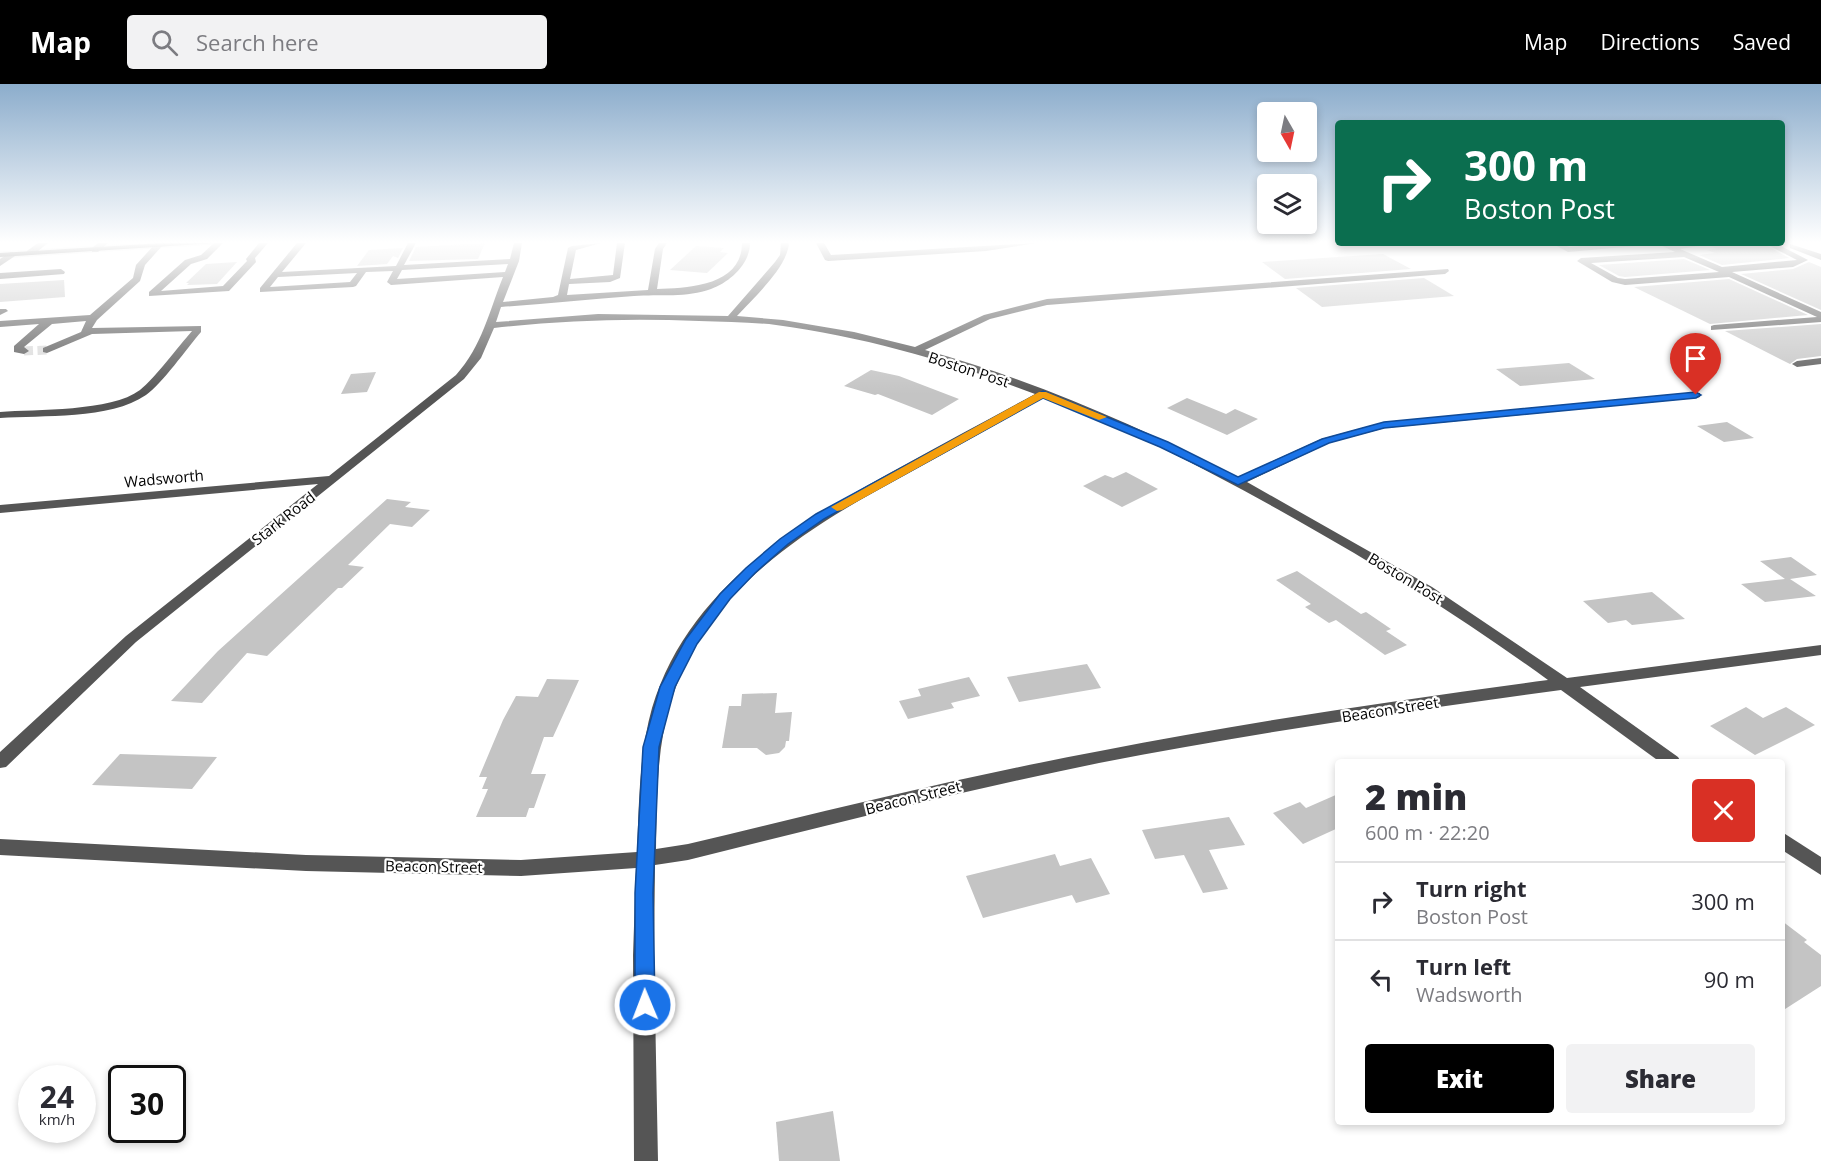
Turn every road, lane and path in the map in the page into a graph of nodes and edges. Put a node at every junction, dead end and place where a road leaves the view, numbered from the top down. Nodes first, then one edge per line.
1 (121, 293) edge
2 (502, 293) edge
3 (562, 293) edge
4 (632, 293) edge
5 (752, 293) edge
6 (1159, 293) edge
7 (1770, 293) edge
8 (558, 298) junction
9 (497, 305) junction
10 (1821, 317) edge
11 (93, 318) junction
12 (730, 319) junction
13 (49, 321) junction
14 (0, 324) edge
15 (491, 326) junction
16 (1714, 328) dead end
17 (88, 332) junction
18 (47, 350) tunnel mouth
19 (24, 351) dead end
20 (915, 351) junction
21 (1821, 361) edge
22 (1797, 364) dead end
23 (1043, 394) junction
24 (1696, 395) dead end
25 (0, 415) edge
26 (331, 479) junction
27 (1238, 482) junction
28 (0, 509) edge
29 (1821, 650) edge
30 (1562, 684) junction
31 (1668, 759) edge
32 (0, 762) edge
33 (1785, 842) edge
34 (0, 847) edge
35 (645, 859) junction
36 (1821, 867) edge
37 (646, 1161) edge

1 - 11 street
2 - 9 street, Stark Road
3 - 8 street
4 - 8 street
5 - 12 street
6 - 20 street
7 - 10 street
8 - 9 street
9 - 15 street, Stark Road
10 - 16 street
11 - 13 street
11 - 17 street
12 - 15 street, Boston Post
12 - 20 street, Boston Post
13 - 14 street
13 - 19 street
15 - 26 street, Stark Road
17 - 18 street
17 - 25 street
20 - 23 street, Boston Post
21 - 22 street
23 - 27 street, Boston Post
23 - 35 street
24 - 27 street
26 - 28 street, Wadsworth
26 - 32 street, Stark Road
27 - 30 street, Boston Post
29 - 30 street, Beacon Street
30 - 31 street, Boston Post
30 - 35 street, Beacon Street
33 - 36 street
34 - 35 street, Beacon Street
35 - 37 street

